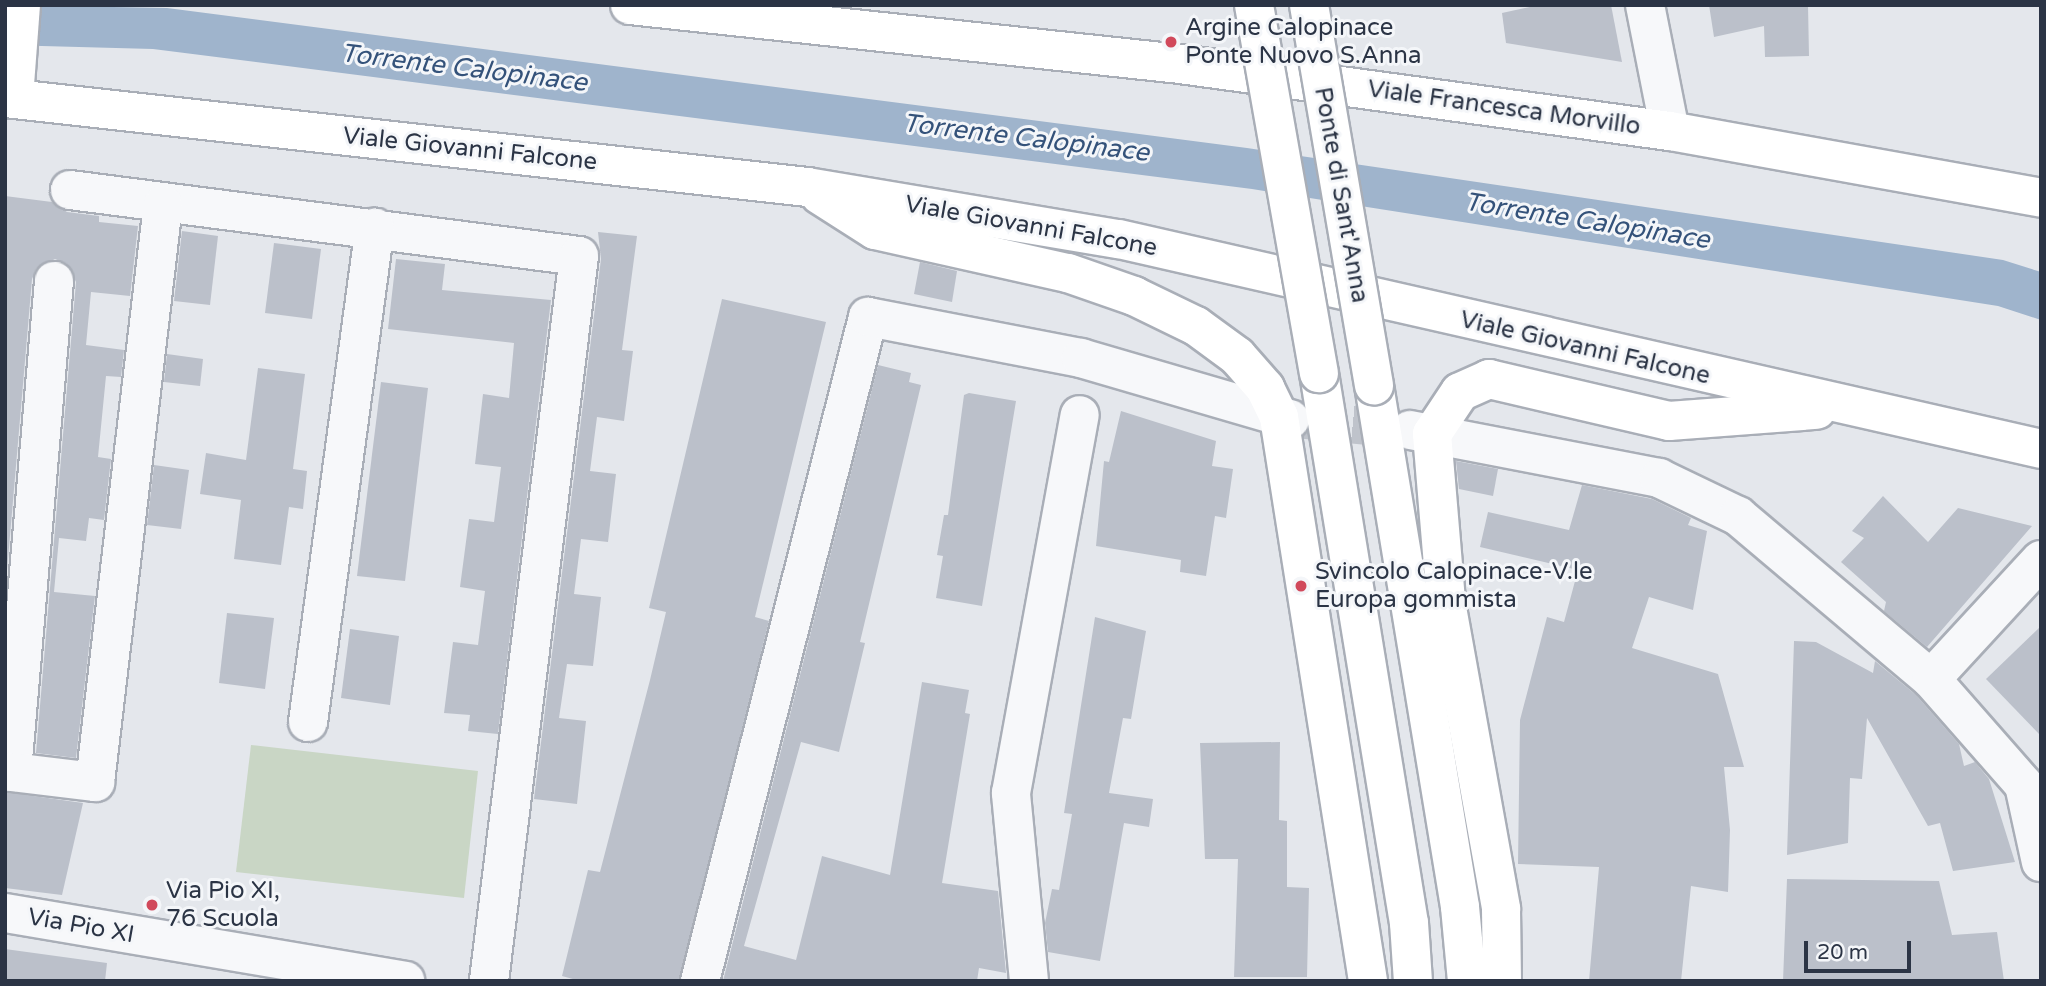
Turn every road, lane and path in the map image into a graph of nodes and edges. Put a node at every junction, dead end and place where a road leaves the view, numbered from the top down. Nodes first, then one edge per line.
1 (21, 5) edge
2 (629, 5) edge
3 (1254, 5) edge
4 (1308, 5) edge
5 (1645, 5) edge
6 (12, 87) edge
7 (1670, 131) junction
8 (807, 187) junction
9 (70, 190) dead end
10 (2041, 198) edge
11 (163, 205) junction
12 (375, 228) junction
13 (54, 281) dead end
14 (1847, 407) junction
15 (1080, 415) dead end
16 (1285, 418) junction
17 (1421, 432) junction
18 (2041, 449) edge
19 (2041, 560) edge
20 (1931, 679) junction
21 (308, 722) dead end
22 (2041, 862) edge
23 (5, 913) edge
24 (263, 969) edge
25 (405, 981) edge
26 (489, 981) edge
27 (701, 981) edge
28 (1029, 981) edge
29 (1368, 981) edge
30 (1413, 981) edge
31 (1467, 981) edge
32 (1502, 981) edge

1 - 6 main road
2 - 7 main road, Viale Francesca Morvillo
3 - 30 main road, bridge
4 - 31 main road, Ponte di Sant'Anna, bridge
5 - 7 street
6 - 8 main road, Viale Giovanni Falcone
7 - 10 main road, Viale Francesca Morvillo
8 - 14 main road, Viale Giovanni Falcone
8 - 16 main road
9 - 11 street
11 - 12 street
11 - 13 street
12 - 21 street
12 - 26 street
14 - 17 main road
14 - 18 main road, Viale Giovanni Falcone
15 - 28 street
16 - 27 street
16 - 29 main road
17 - 20 street
17 - 32 main road
19 - 20 street
20 - 22 street
23 - 24 street, Via Pio XI
24 - 25 street, Via Pio XI

